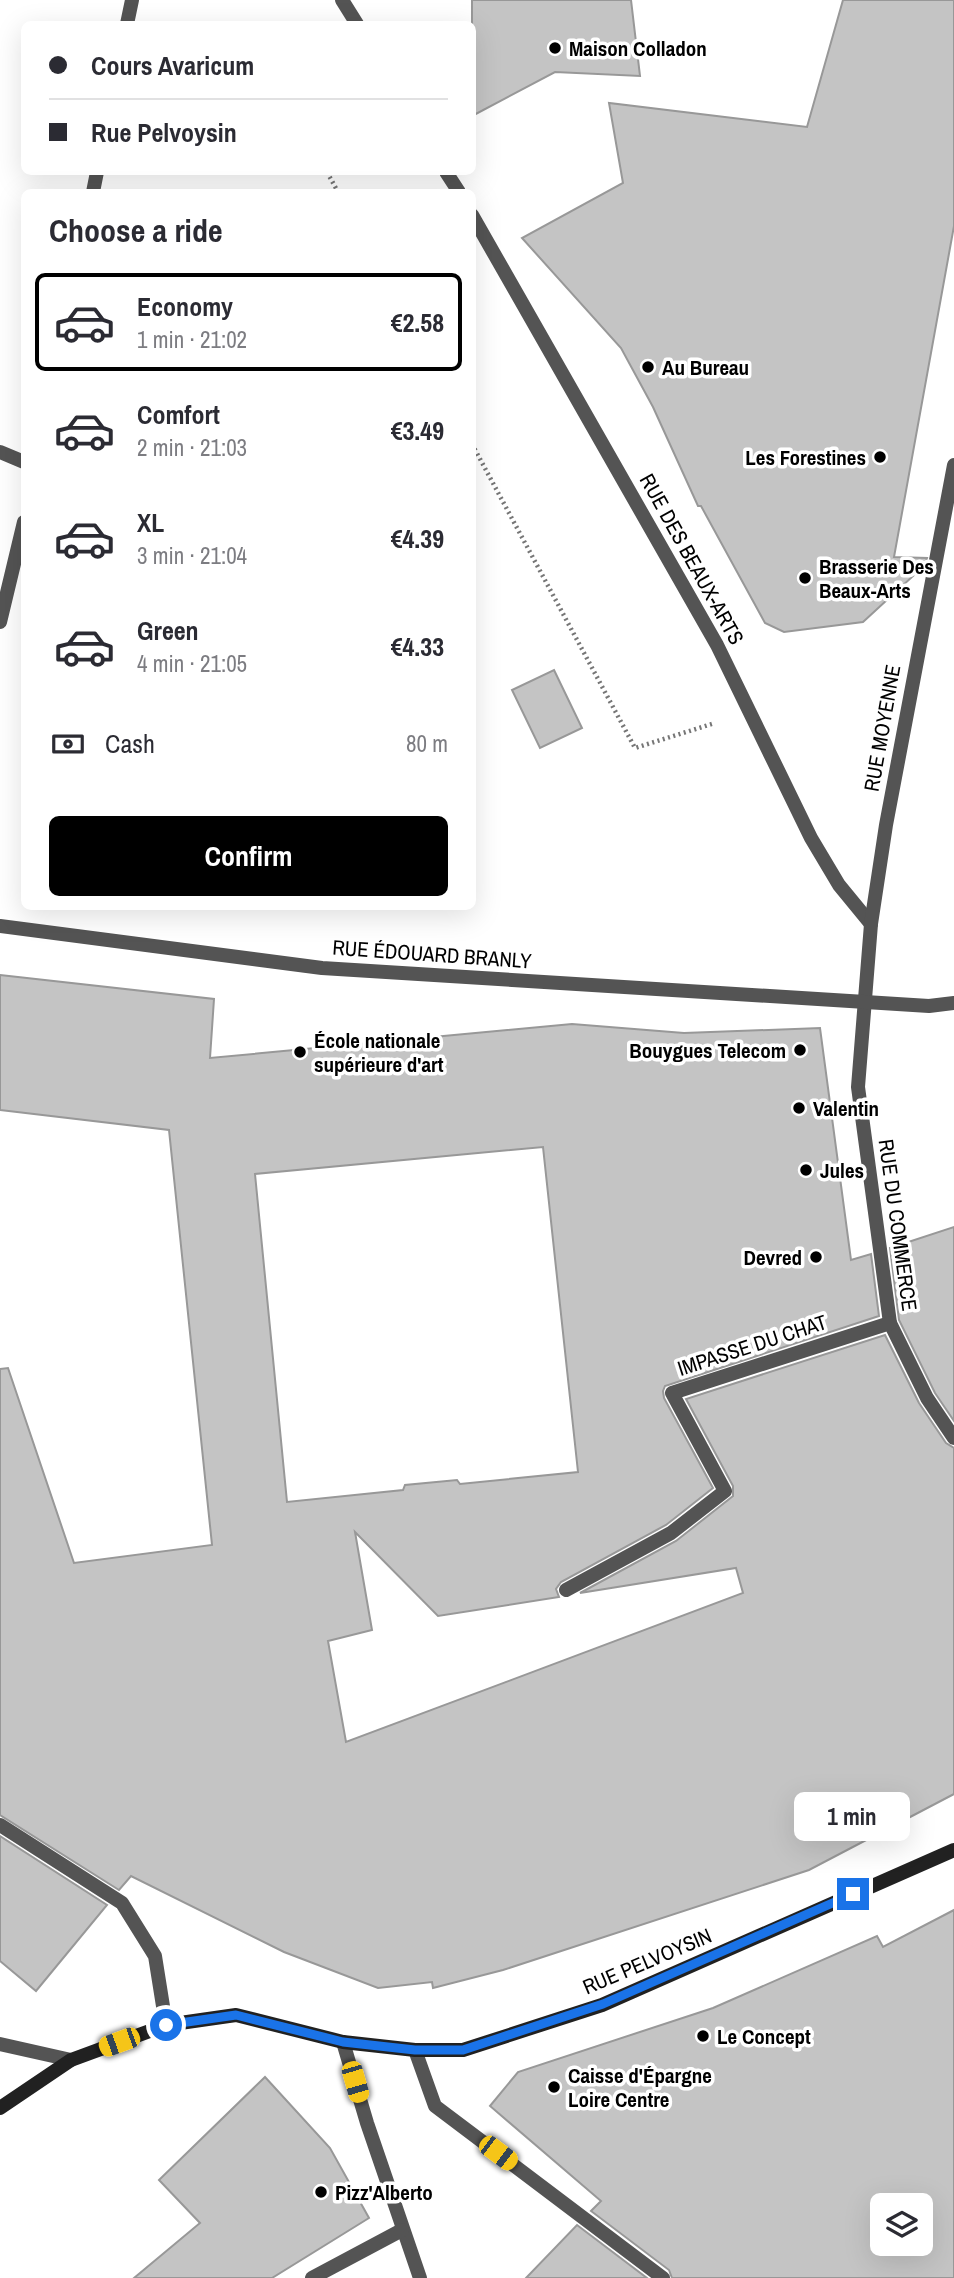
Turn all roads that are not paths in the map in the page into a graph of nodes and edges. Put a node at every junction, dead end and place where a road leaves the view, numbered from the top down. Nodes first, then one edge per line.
1 (132, 0) edge
2 (342, 0) edge
3 (128, 21) edge
4 (355, 21) edge
5 (476, 222) edge
6 (0, 452) edge
7 (21, 461) edge
8 (954, 465) edge
9 (21, 534) edge
10 (0, 622) edge
11 (871, 924) junction
12 (0, 926) edge
13 (863, 1001) junction
14 (954, 1003) edge
15 (890, 1323) junction
16 (954, 1438) edge
17 (566, 1590) dead end
18 (0, 1825) edge
19 (954, 1850) edge
20 (166, 2025) junction
21 (343, 2042) junction
22 (0, 2044) edge
23 (415, 2050) junction
24 (71, 2060) junction
25 (0, 2108) edge
26 (402, 2230) junction
27 (312, 2278) edge
28 (420, 2278) edge
29 (663, 2278) edge

1 - 3 street
2 - 4 street
5 - 11 street, RUE DES BEAUX-ARTS
6 - 7 street
8 - 11 street, RUE MOYENNE
9 - 10 street
11 - 13 street, RUE MOYENNE
12 - 13 street, RUE ÉDOUARD BRANLY
13 - 14 street, RUE ÉDOUARD BRANLY
13 - 15 street, RUE DU COMMERCE
15 - 16 street, RUE DU COMMERCE
15 - 17 street, IMPASSE DU CHAT
18 - 20 street
19 - 23 street, RUE PELVOYSIN
20 - 21 street, RUE PELVOYSIN
20 - 24 street, RUE PELVOYSIN
21 - 23 street, RUE PELVOYSIN
21 - 26 street
22 - 24 street
23 - 29 street
24 - 25 street, RUE PELVOYSIN
26 - 27 street
26 - 28 street

